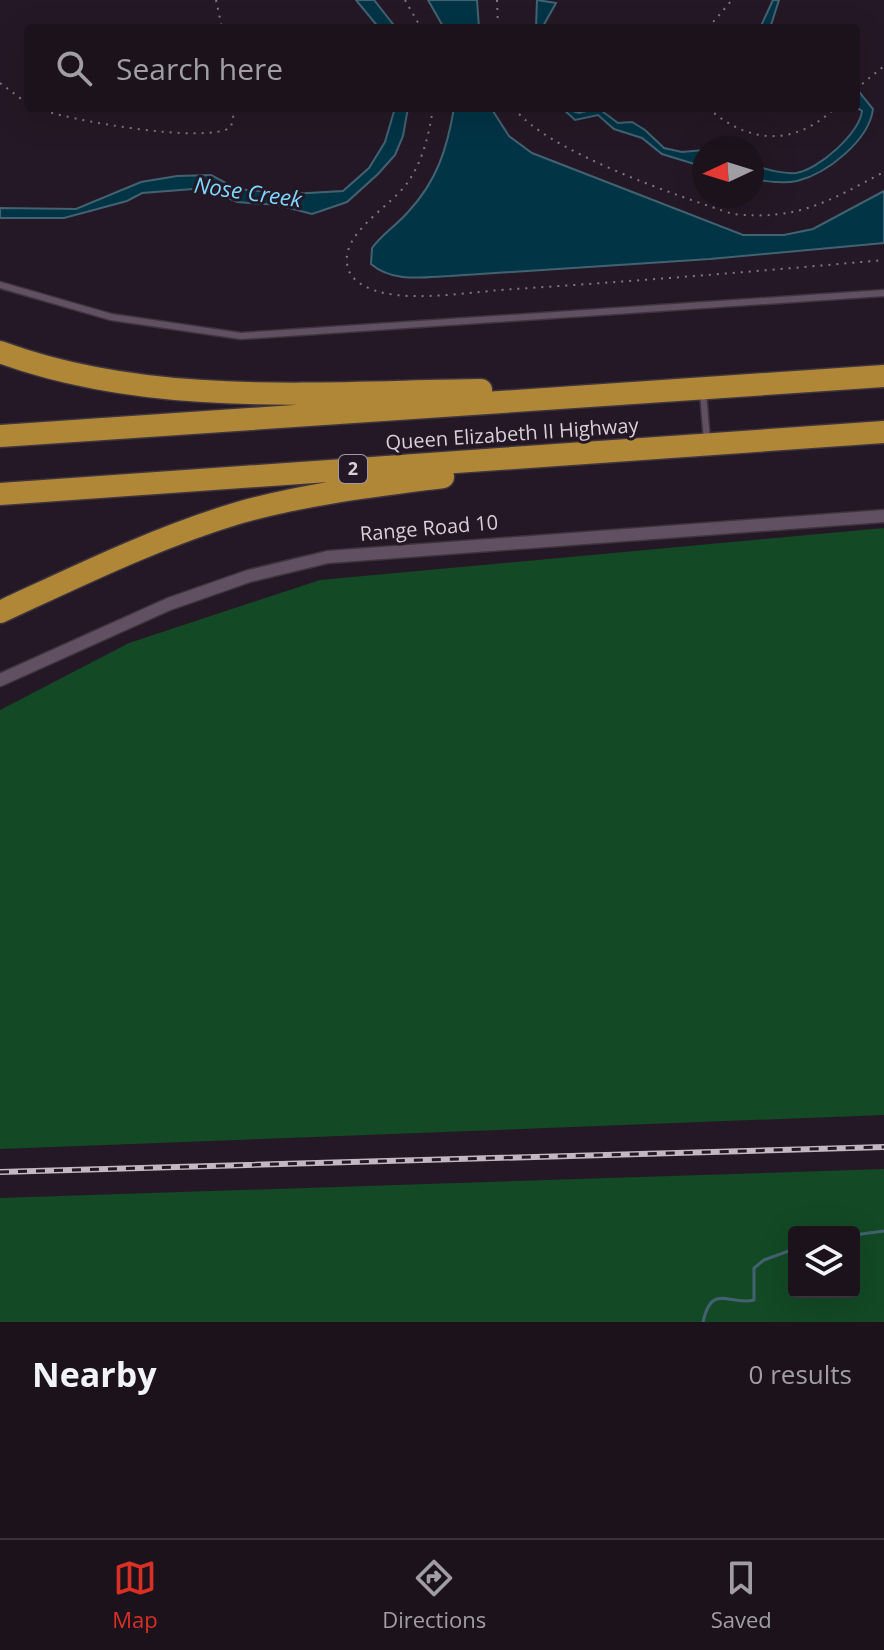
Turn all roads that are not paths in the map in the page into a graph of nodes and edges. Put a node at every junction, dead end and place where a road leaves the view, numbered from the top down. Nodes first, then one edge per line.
1 (0, 285) edge
2 (884, 293) edge
3 (0, 352) edge
4 (884, 376) edge
5 (703, 389) junction
6 (606, 395) junction
7 (884, 432) edge
8 (0, 436) edge
9 (707, 444) junction
10 (611, 451) junction
11 (0, 494) edge
12 (884, 516) edge
13 (0, 612) edge
14 (0, 680) edge

1 - 2 lane
3 - 6 highway
4 - 5 highway, Queen Elizabeth II Highway
5 - 6 highway, Queen Elizabeth II Highway
5 - 9 lane
6 - 8 highway, Queen Elizabeth II Highway
7 - 9 highway, Queen Elizabeth II Highway / 2
9 - 10 highway, Queen Elizabeth II Highway / 2
10 - 11 highway, Queen Elizabeth II Highway / 2
10 - 13 highway
12 - 14 street, Range Road 10

